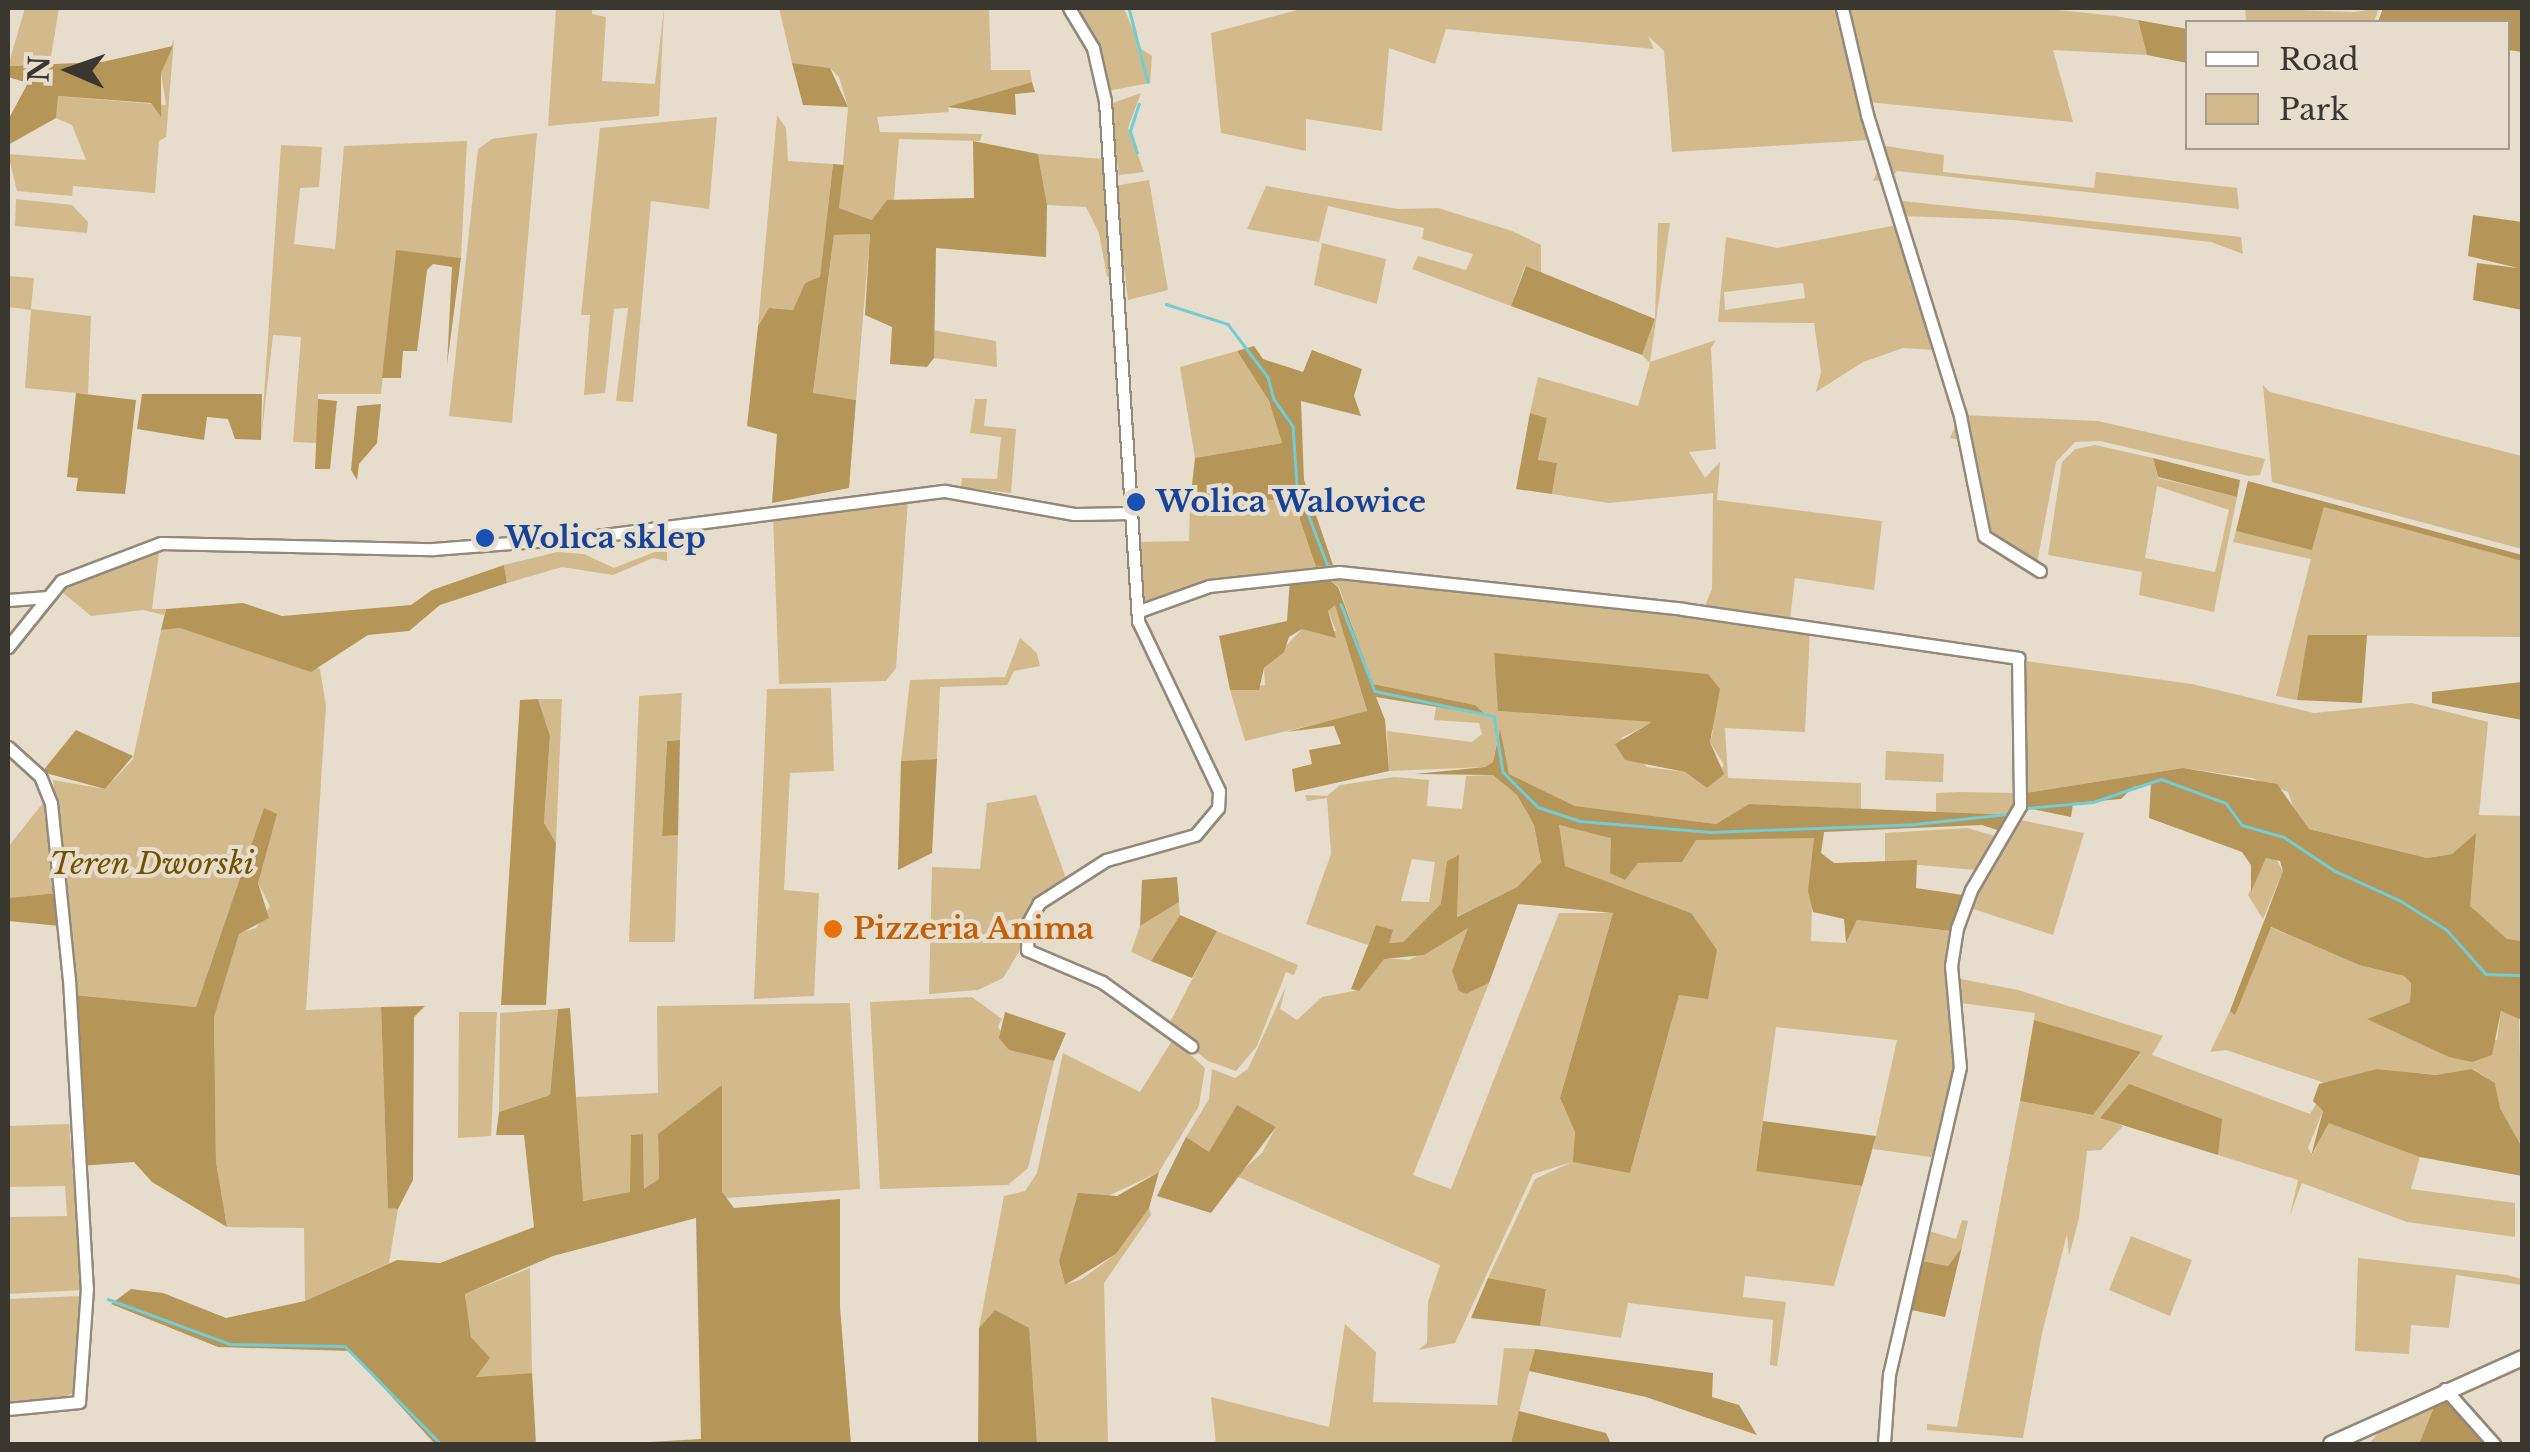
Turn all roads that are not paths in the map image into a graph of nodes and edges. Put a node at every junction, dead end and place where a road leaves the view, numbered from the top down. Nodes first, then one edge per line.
1 (1070, 8) edge
2 (1842, 8) edge
3 (1128, 514) junction
4 (2040, 571) dead end
5 (48, 597) junction
6 (8, 600) edge
7 (1142, 610) junction
8 (8, 647) edge
9 (8, 748) edge
10 (1191, 1046) dead end
11 (2522, 1358) edge
12 (2444, 1390) junction
13 (8, 1409) edge
14 (1884, 1444) edge
15 (2331, 1444) edge
16 (2494, 1444) edge

1 - 3 street
2 - 4 street
3 - 5 street
3 - 7 street
5 - 6 street
5 - 8 street
7 - 10 street
7 - 14 street
9 - 13 street
11 - 12 street
12 - 15 street
12 - 16 street

